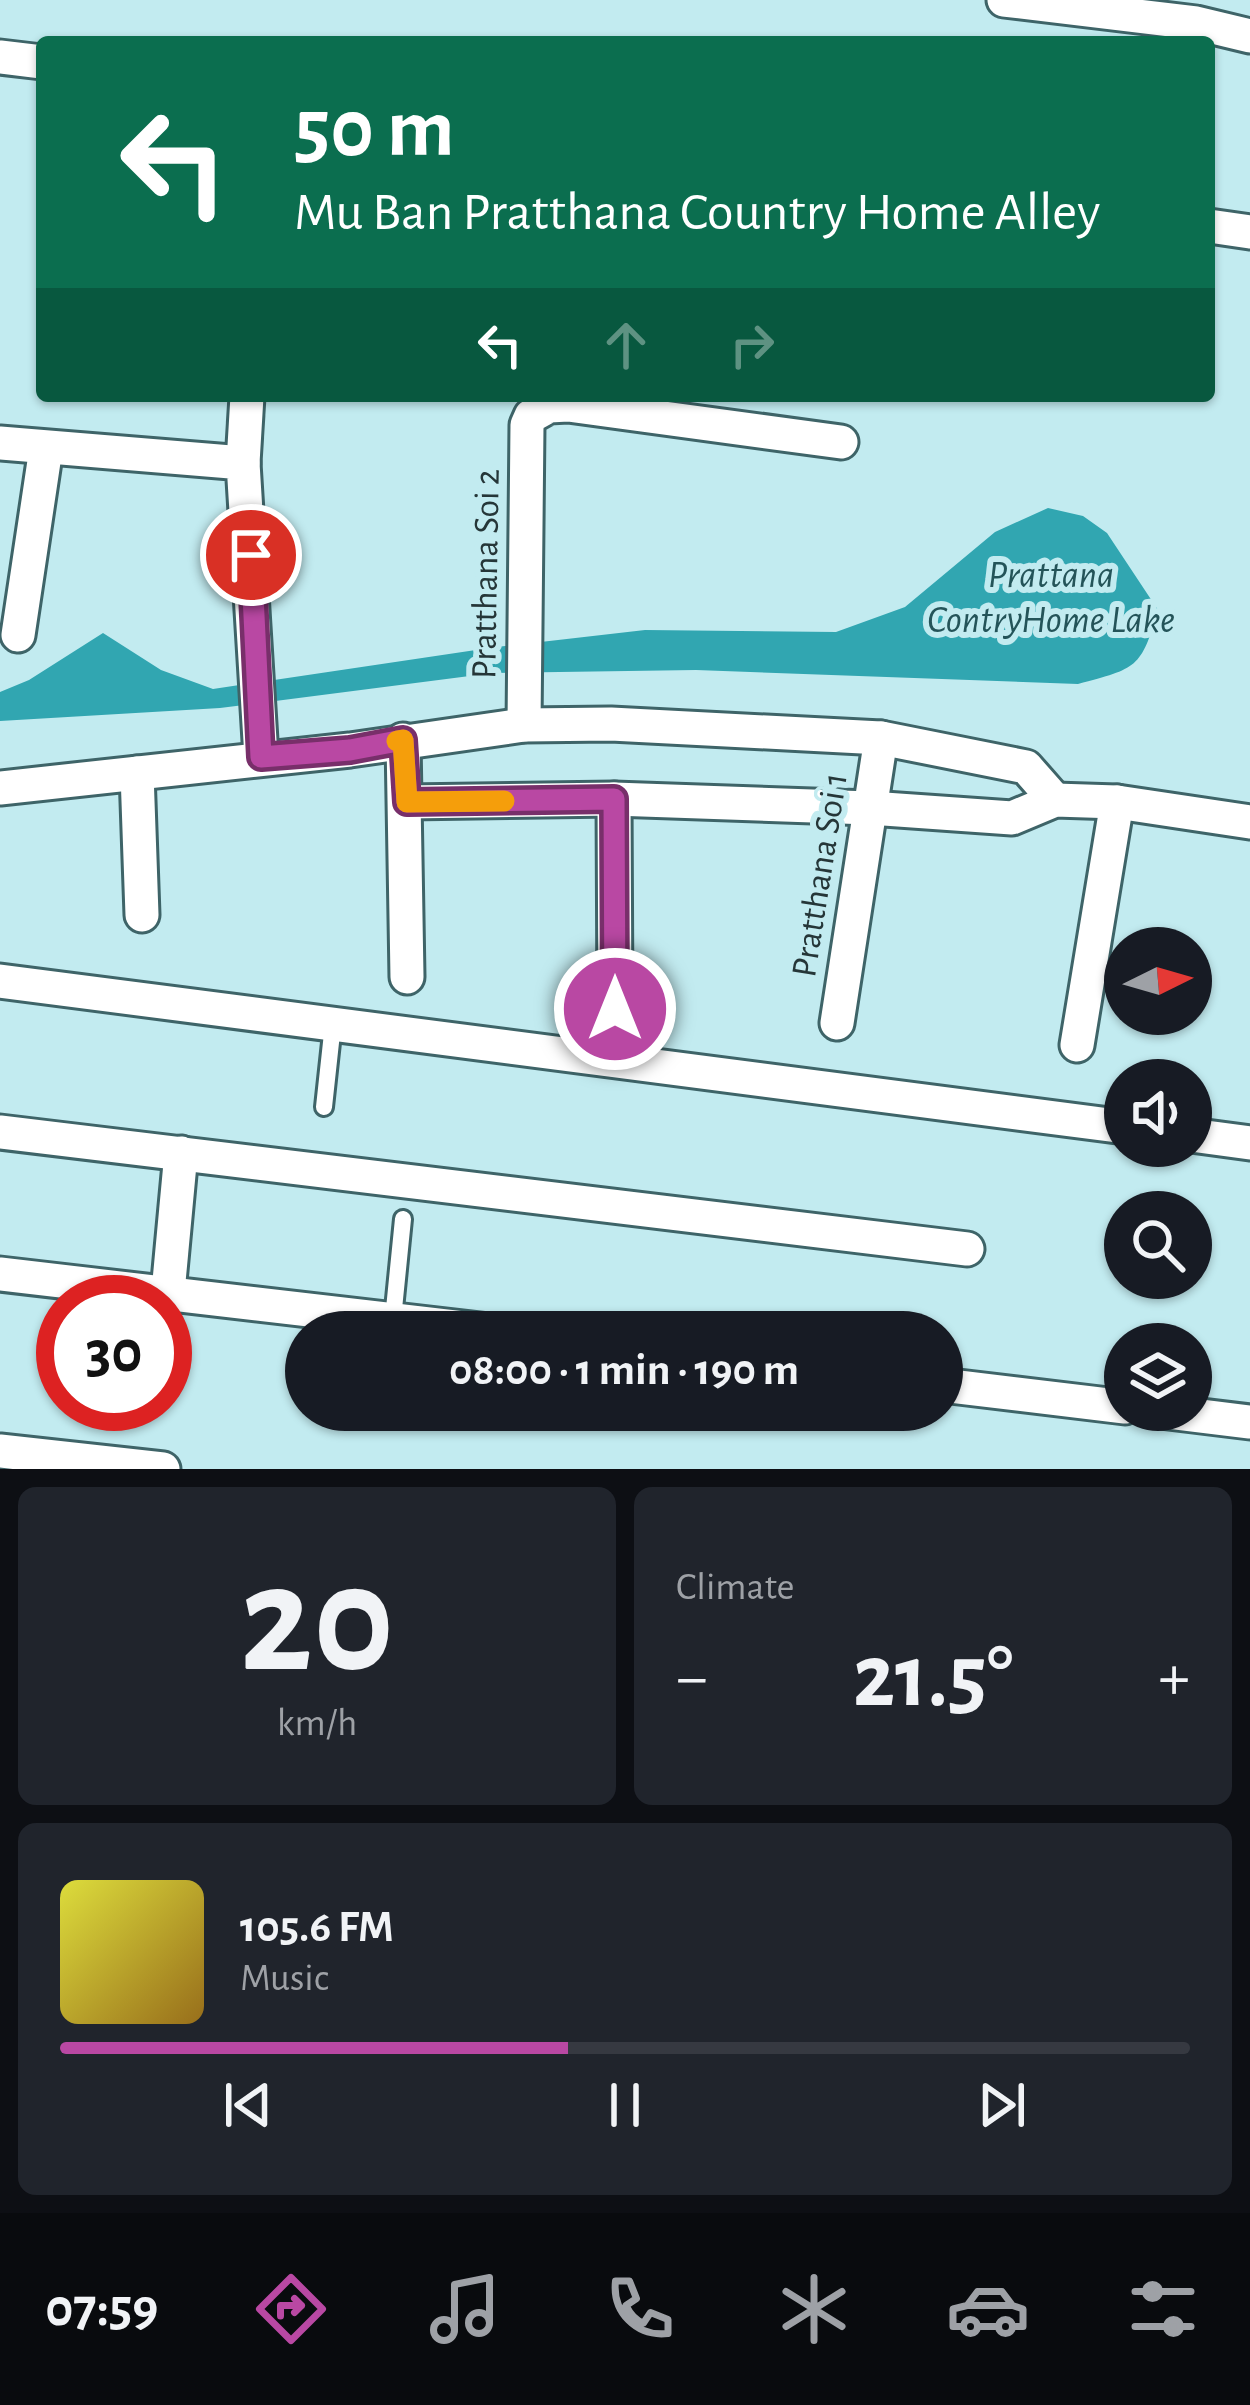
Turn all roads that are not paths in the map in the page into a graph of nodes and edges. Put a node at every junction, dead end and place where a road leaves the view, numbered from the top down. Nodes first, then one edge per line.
1 (1004, 0) edge
2 (1250, 36) edge
3 (0, 57) edge
4 (36, 61) edge
5 (1215, 227) edge
6 (1250, 232) edge
7 (247, 402) edge
8 (841, 442) dead end
9 (0, 443) edge
10 (46, 448) junction
11 (243, 463) junction
12 (18, 635) dead end
13 (524, 725) junction
14 (881, 738) junction
15 (403, 740) junction
16 (260, 743) junction
17 (137, 773) junction
18 (0, 788) edge
19 (614, 799) junction
20 (1055, 800) junction
21 (407, 802) junction
22 (1117, 802) junction
23 (870, 808) junction
24 (1250, 822) edge
25 (142, 915) dead end
26 (406, 976) dead end
27 (0, 981) edge
28 (615, 1009) dead end
29 (837, 1023) dead end
30 (333, 1024) junction
31 (1077, 1045) dead end
32 (324, 1107) dead end
33 (1104, 1124) edge
34 (0, 1132) edge
35 (1212, 1138) edge
36 (1250, 1143) edge
37 (181, 1153) junction
38 (403, 1219) dead end
39 (967, 1249) dead end
40 (0, 1274) edge
41 (170, 1275) edge
42 (36, 1278) edge
43 (192, 1295) edge
44 (326, 1311) edge
45 (394, 1311) edge
46 (963, 1388) edge
47 (1104, 1404) edge
48 (1212, 1417) edge
49 (1250, 1422) edge
50 (0, 1451) edge
51 (163, 1469) edge

1 - 2 street
3 - 4 street
5 - 6 street
7 - 11 street
8 - 13 street, Pratthana Soi 2
9 - 10 street
10 - 11 street
10 - 12 street
11 - 16 street
13 - 14 street
13 - 15 street
14 - 20 street
14 - 23 street, Pratthana Soi 1
15 - 16 street
15 - 21 street
16 - 17 street
17 - 18 street
17 - 25 street
19 - 21 street
19 - 23 street
19 - 28 street
20 - 22 street
20 - 23 street
21 - 26 street
22 - 24 street
22 - 31 street
23 - 29 street, Pratthana Soi 1
27 - 30 street
30 - 32 lane
30 - 33 street
34 - 37 street
35 - 36 street
37 - 39 street
37 - 41 street
38 - 45 lane
40 - 42 street
43 - 44 street
46 - 47 street
48 - 49 street
50 - 51 street

